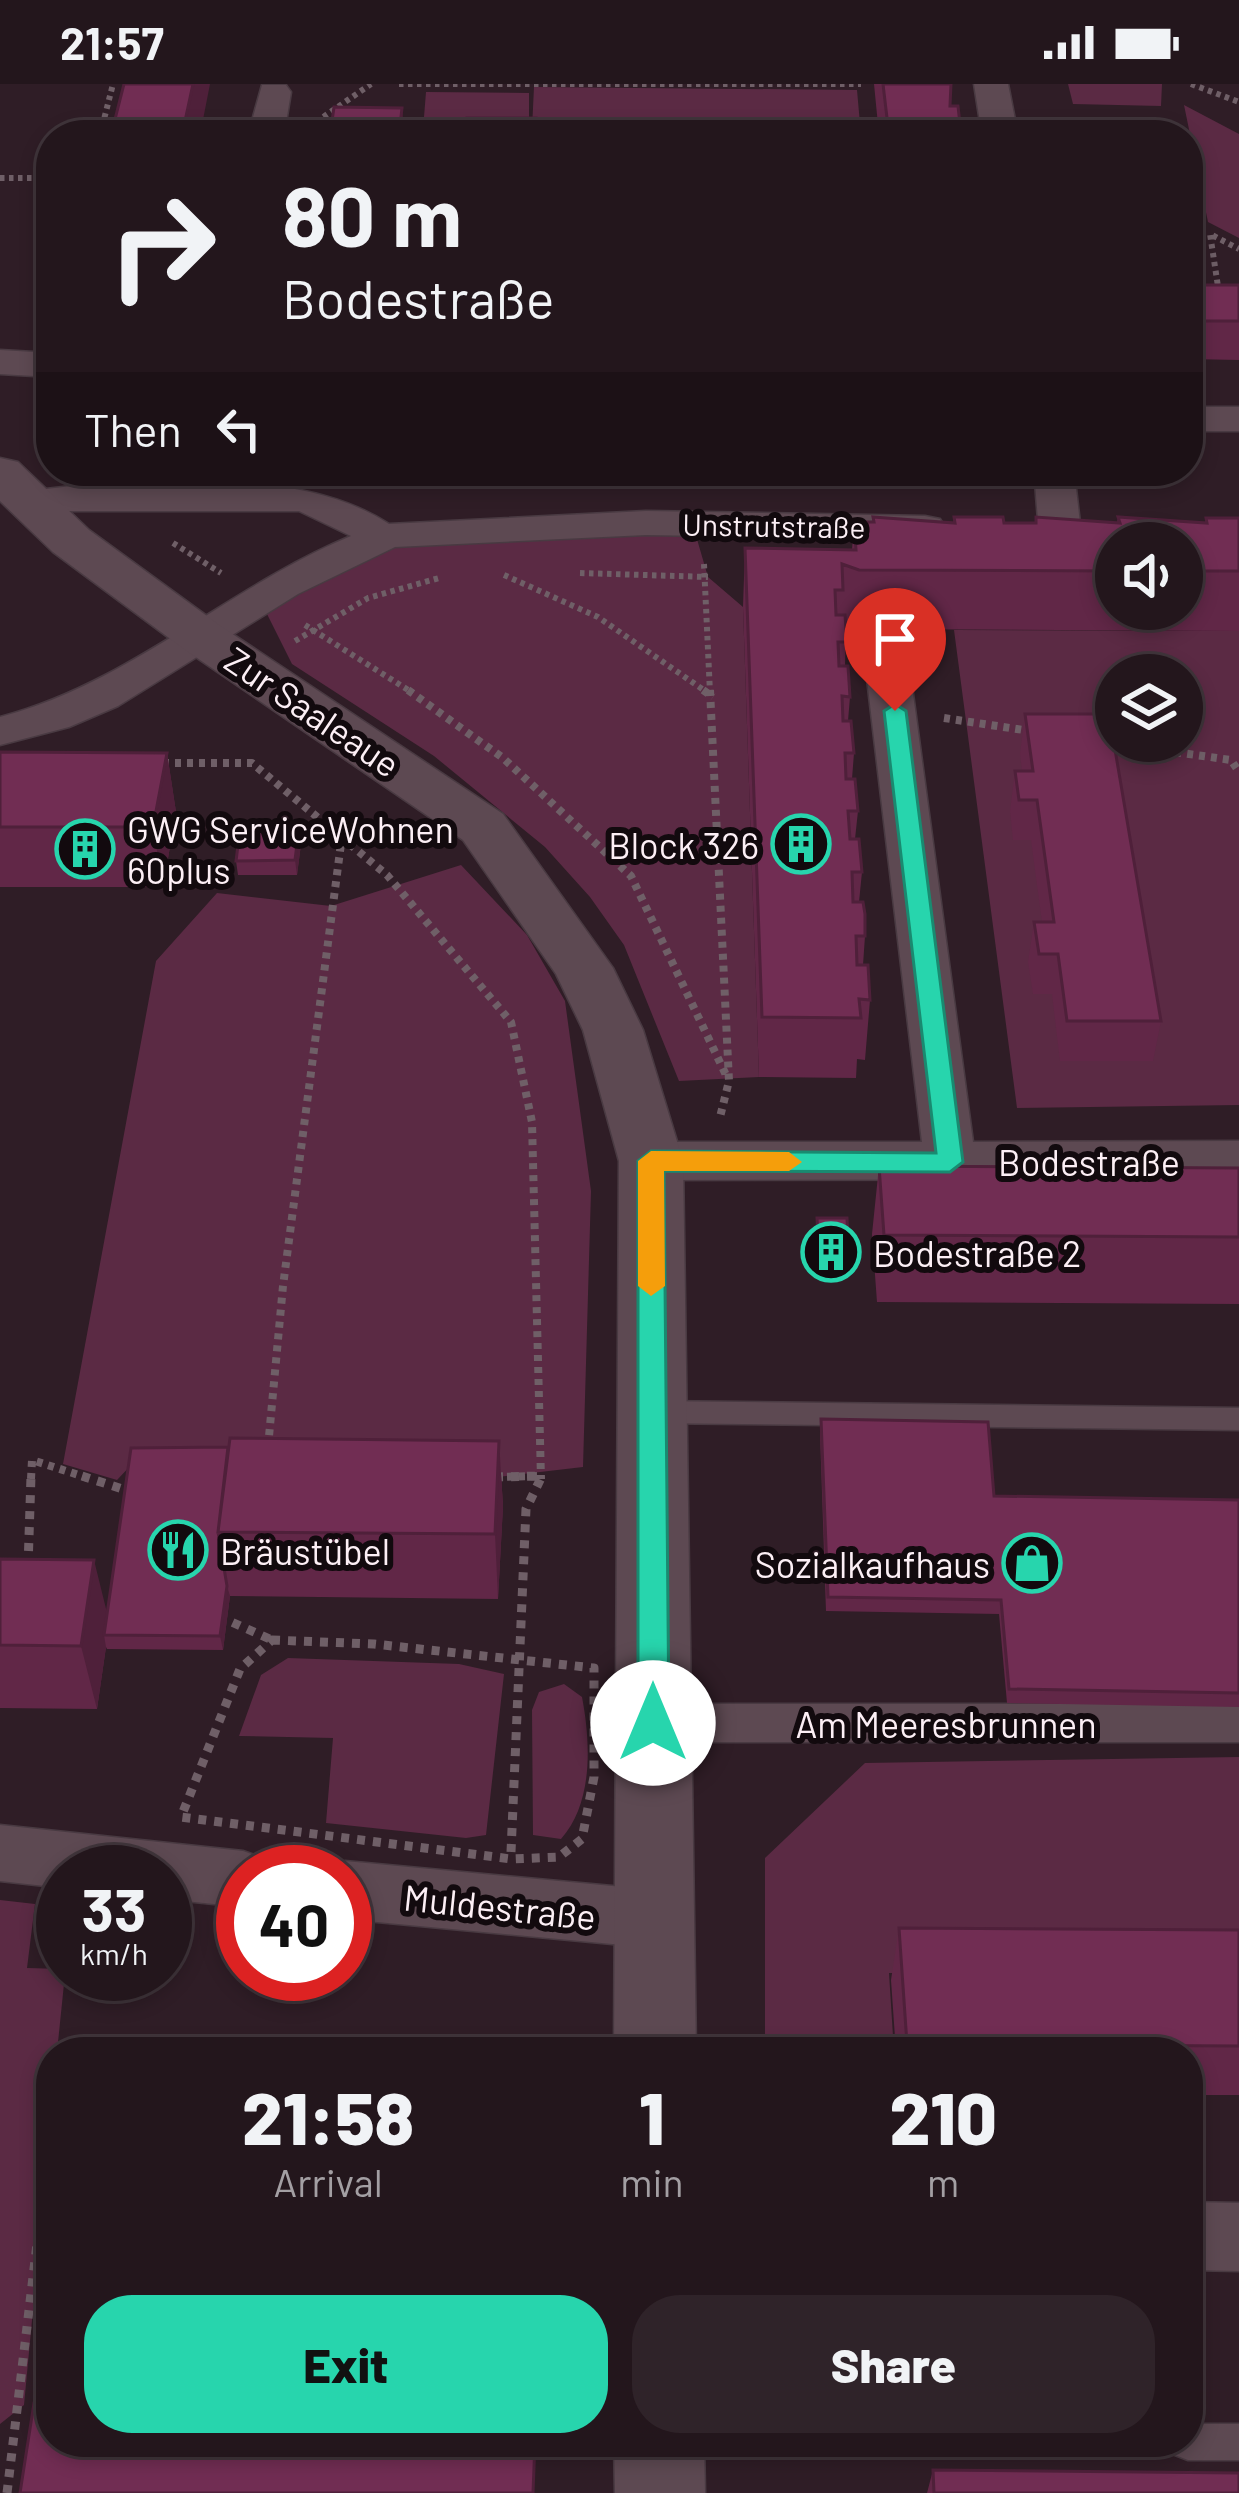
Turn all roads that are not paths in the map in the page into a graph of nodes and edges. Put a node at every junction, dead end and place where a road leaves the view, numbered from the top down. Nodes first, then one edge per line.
1 (991, 84) edge
2 (274, 92) dead end
3 (269, 120) edge
4 (997, 120) edge
5 (0, 362) edge
6 (36, 364) edge
7 (1203, 418) edge
8 (1239, 419) edge
9 (1055, 486) edge
10 (13, 487) edge
11 (967, 529) edge
12 (1013, 531) edge
13 (1060, 532) junction
14 (1095, 532) edge
15 (382, 537) junction
16 (203, 638) junction
17 (892, 695) road end
18 (0, 731) edge
19 (1239, 1160) edge
20 (680, 1161) junction
21 (950, 1162) junction
22 (652, 1412) junction
23 (1239, 1420) edge
24 (653, 1723) junction
25 (1239, 1723) edge
26 (0, 1853) edge
27 (216, 1876) edge
28 (372, 1893) edge
29 (655, 1919) junction
30 (655, 2037) edge
31 (1203, 2236) edge
32 (1239, 2236) edge
33 (1203, 2441) edge
34 (1239, 2442) edge
35 (659, 2457) edge
36 (660, 2493) edge

1 - 4 street
2 - 3 street
5 - 6 street
7 - 8 street
9 - 13 street
10 - 15 street
10 - 16 street, Zur Saaleaue
11 - 15 street, Unstrutstraße
12 - 13 street
13 - 14 street
15 - 16 street, Unstrutstraße
16 - 18 street, Unstrutstraße
16 - 20 street, Zur Saaleaue
17 - 21 street
19 - 21 street, Bodestraße
20 - 21 street, Bodestraße
20 - 22 street, Zur Saaleaue
22 - 23 lane
22 - 24 street, Zur Saaleaue
24 - 25 street, Am Meeresbrunnen
24 - 29 street, Zur Saaleaue
26 - 27 street
28 - 29 street, Muldestraße
29 - 30 street, Zur Saaleaue
31 - 32 street
33 - 34 lane
35 - 36 street

